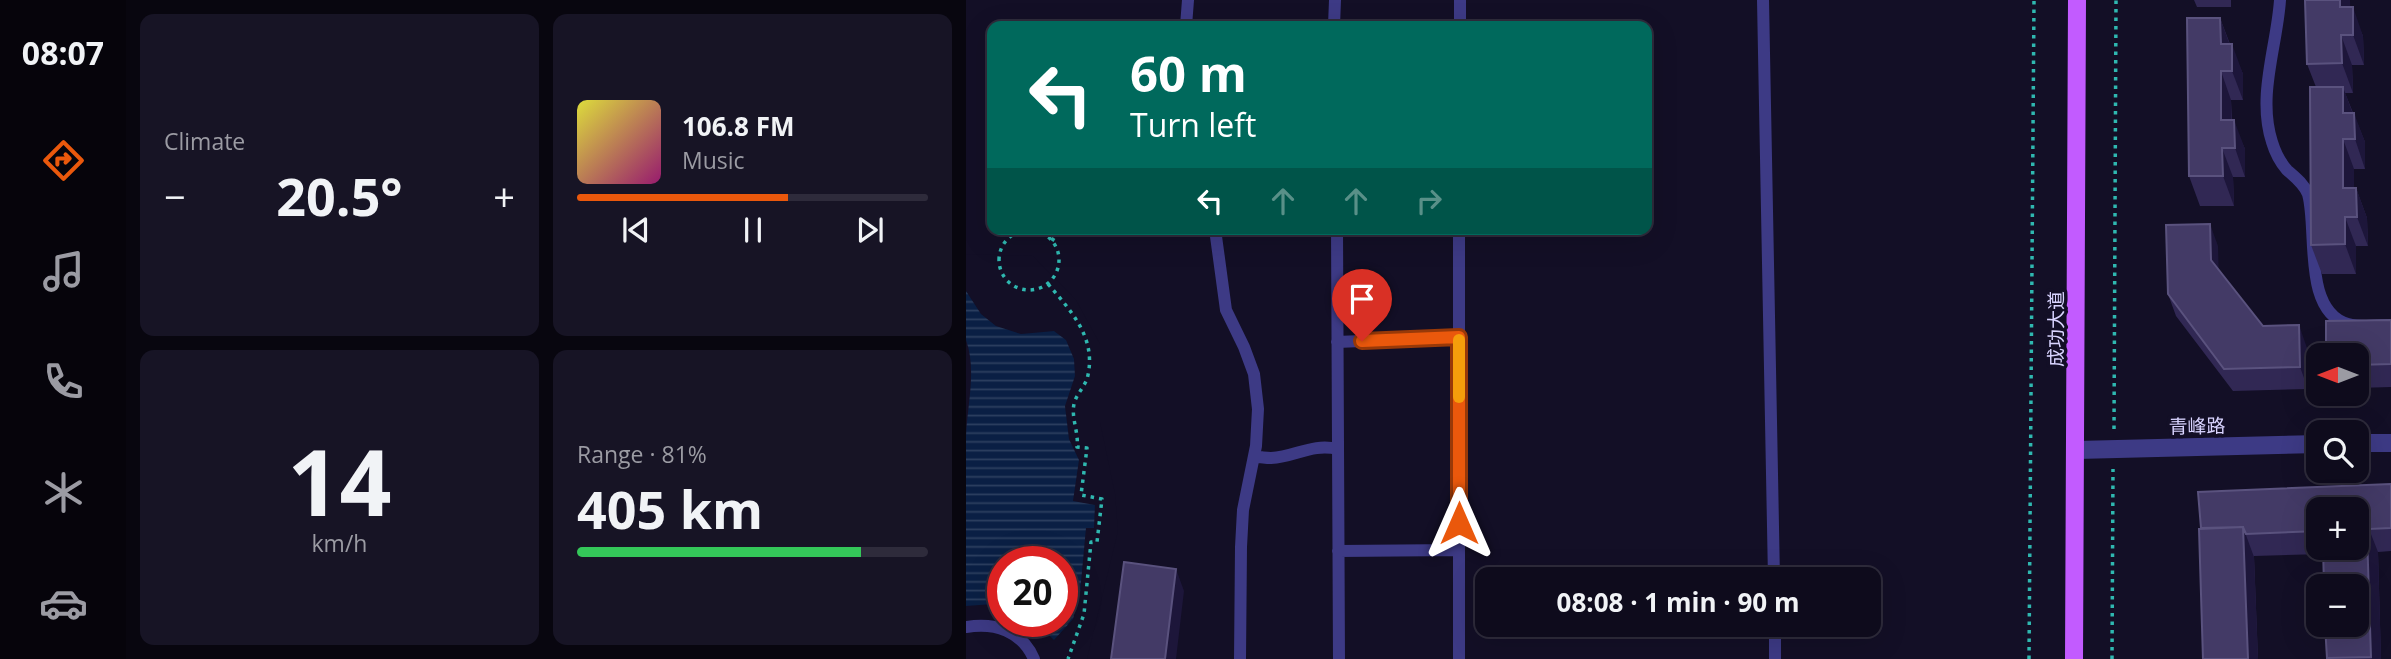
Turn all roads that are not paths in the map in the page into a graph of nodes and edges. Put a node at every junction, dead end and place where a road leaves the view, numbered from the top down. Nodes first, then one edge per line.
1 (1188, 0) edge
2 (1335, 0) edge
3 (1460, 0) edge
4 (1763, 0) edge
5 (2077, 0) edge
6 (2280, 0) edge
7 (1186, 21) edge
8 (1334, 21) edge
9 (1460, 21) edge
10 (1216, 235) edge
11 (1337, 235) edge
12 (1459, 235) edge
13 (2391, 325) edge
14 (1459, 337) junction
15 (1337, 342) junction
16 (2369, 443) edge
17 (2391, 443) edge
18 (2306, 444) edge
19 (1338, 449) junction
20 (2077, 450) junction
21 (1254, 456) junction
22 (1459, 550) junction
23 (1338, 551) junction
24 (1774, 567) edge
25 (966, 627) edge
26 (1774, 637) edge
27 (1034, 659) edge
28 (1240, 659) edge
29 (1339, 659) edge
30 (1458, 659) edge
31 (1775, 659) edge
32 (2074, 659) edge

1 - 7 lane
2 - 8 lane
3 - 9 lane
4 - 24 lane
5 - 20 main road, 成功大道
6 - 13 lane
10 - 21 lane
11 - 15 lane
12 - 14 lane
14 - 15 lane
14 - 22 lane
15 - 19 lane
16 - 17 street
18 - 20 street, 青峰路
19 - 21 lane
19 - 23 lane
20 - 32 main road, 成功大道
21 - 28 lane
22 - 23 lane
22 - 30 lane
23 - 29 lane
25 - 27 lane
26 - 31 lane

